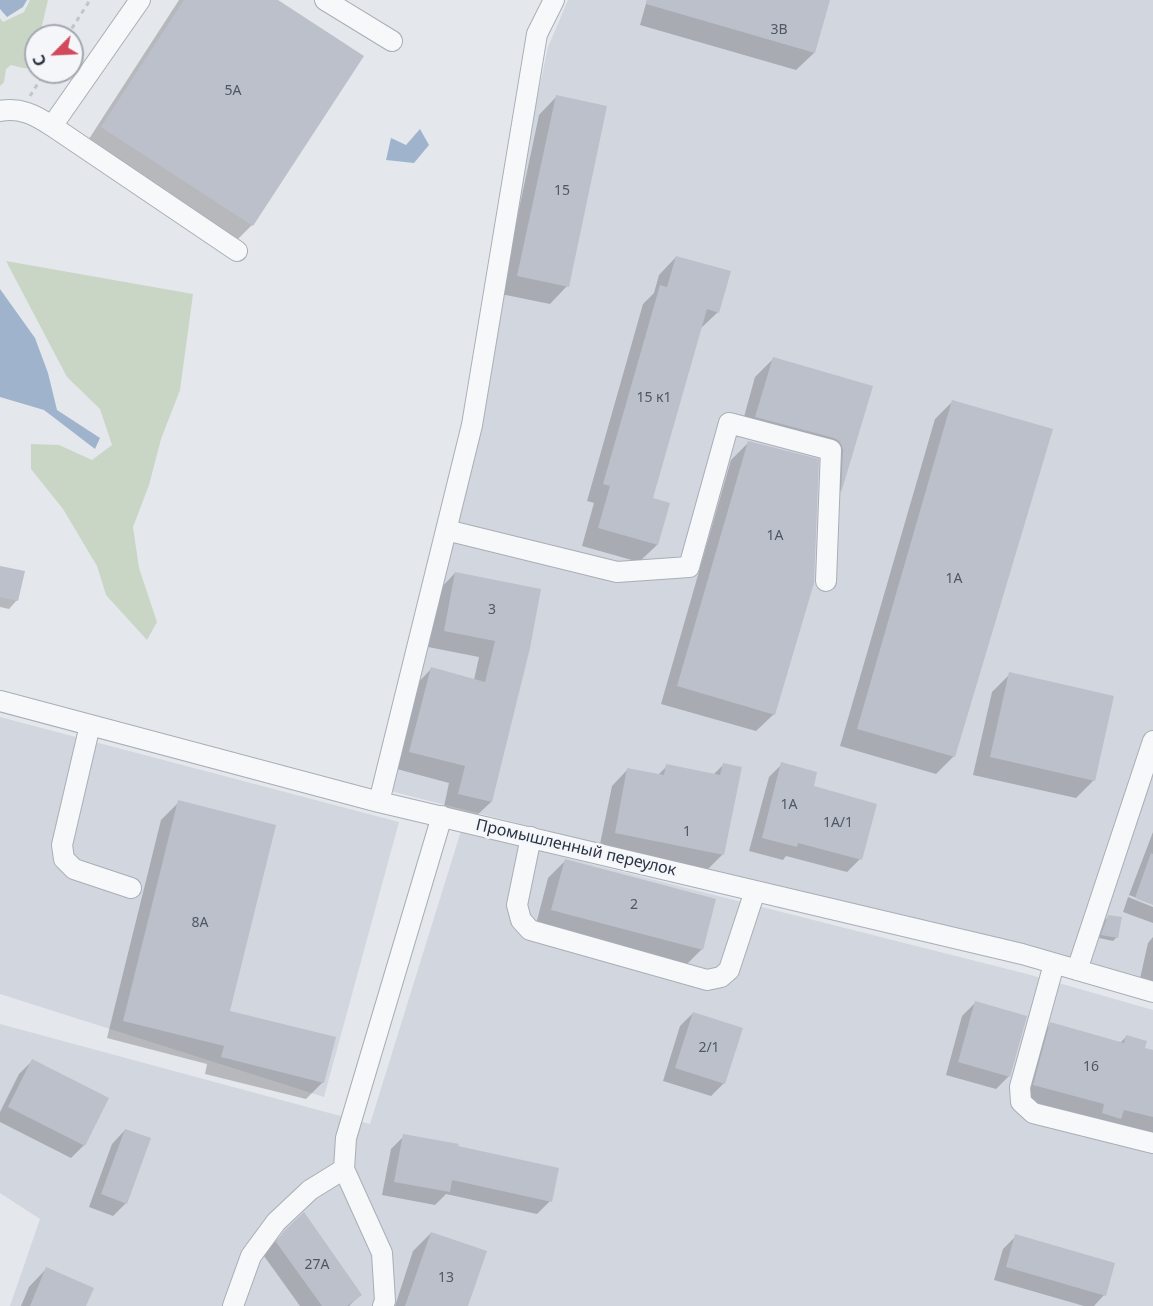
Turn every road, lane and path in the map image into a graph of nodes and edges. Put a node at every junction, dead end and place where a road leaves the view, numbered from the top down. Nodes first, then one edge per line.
1 (90, 0) edge
2 (140, 0) edge
3 (324, 0) edge
4 (554, 0) edge
5 (75, 24) edge
6 (392, 41) dead end
7 (37, 84) edge
8 (21, 110) junction
9 (0, 111) edge
10 (52, 126) junction
11 (237, 251) dead end
12 (446, 530) junction
13 (826, 581) dead end
14 (0, 701) edge
15 (90, 725) junction
16 (1153, 741) edge
17 (379, 801) junction
18 (442, 816) junction
19 (531, 837) junction
20 (131, 888) dead end
21 (755, 891) junction
22 (1054, 964) junction
23 (1077, 970) junction
24 (1153, 992) edge
25 (1153, 1143) edge
26 (344, 1169) junction
27 (233, 1306) edge
28 (383, 1306) edge

1 - 5 path
2 - 10 street
3 - 6 street
4 - 12 street
7 - 8 path
8 - 9 street
8 - 10 street
10 - 11 street
12 - 13 street
12 - 17 street
14 - 15 street, Промышленный переулок
15 - 17 street, Промышленный переулок
15 - 20 street
16 - 23 street
17 - 18 street, Промышленный переулок
18 - 19 street, Промышленный переулок
18 - 26 street
19 - 21 street, Промышленный переулок
19 - 21 street
21 - 22 street, Промышленный переулок
22 - 23 street, Промышленный переулок
22 - 25 street
23 - 24 street, Промышленный переулок
26 - 27 street
26 - 28 street

